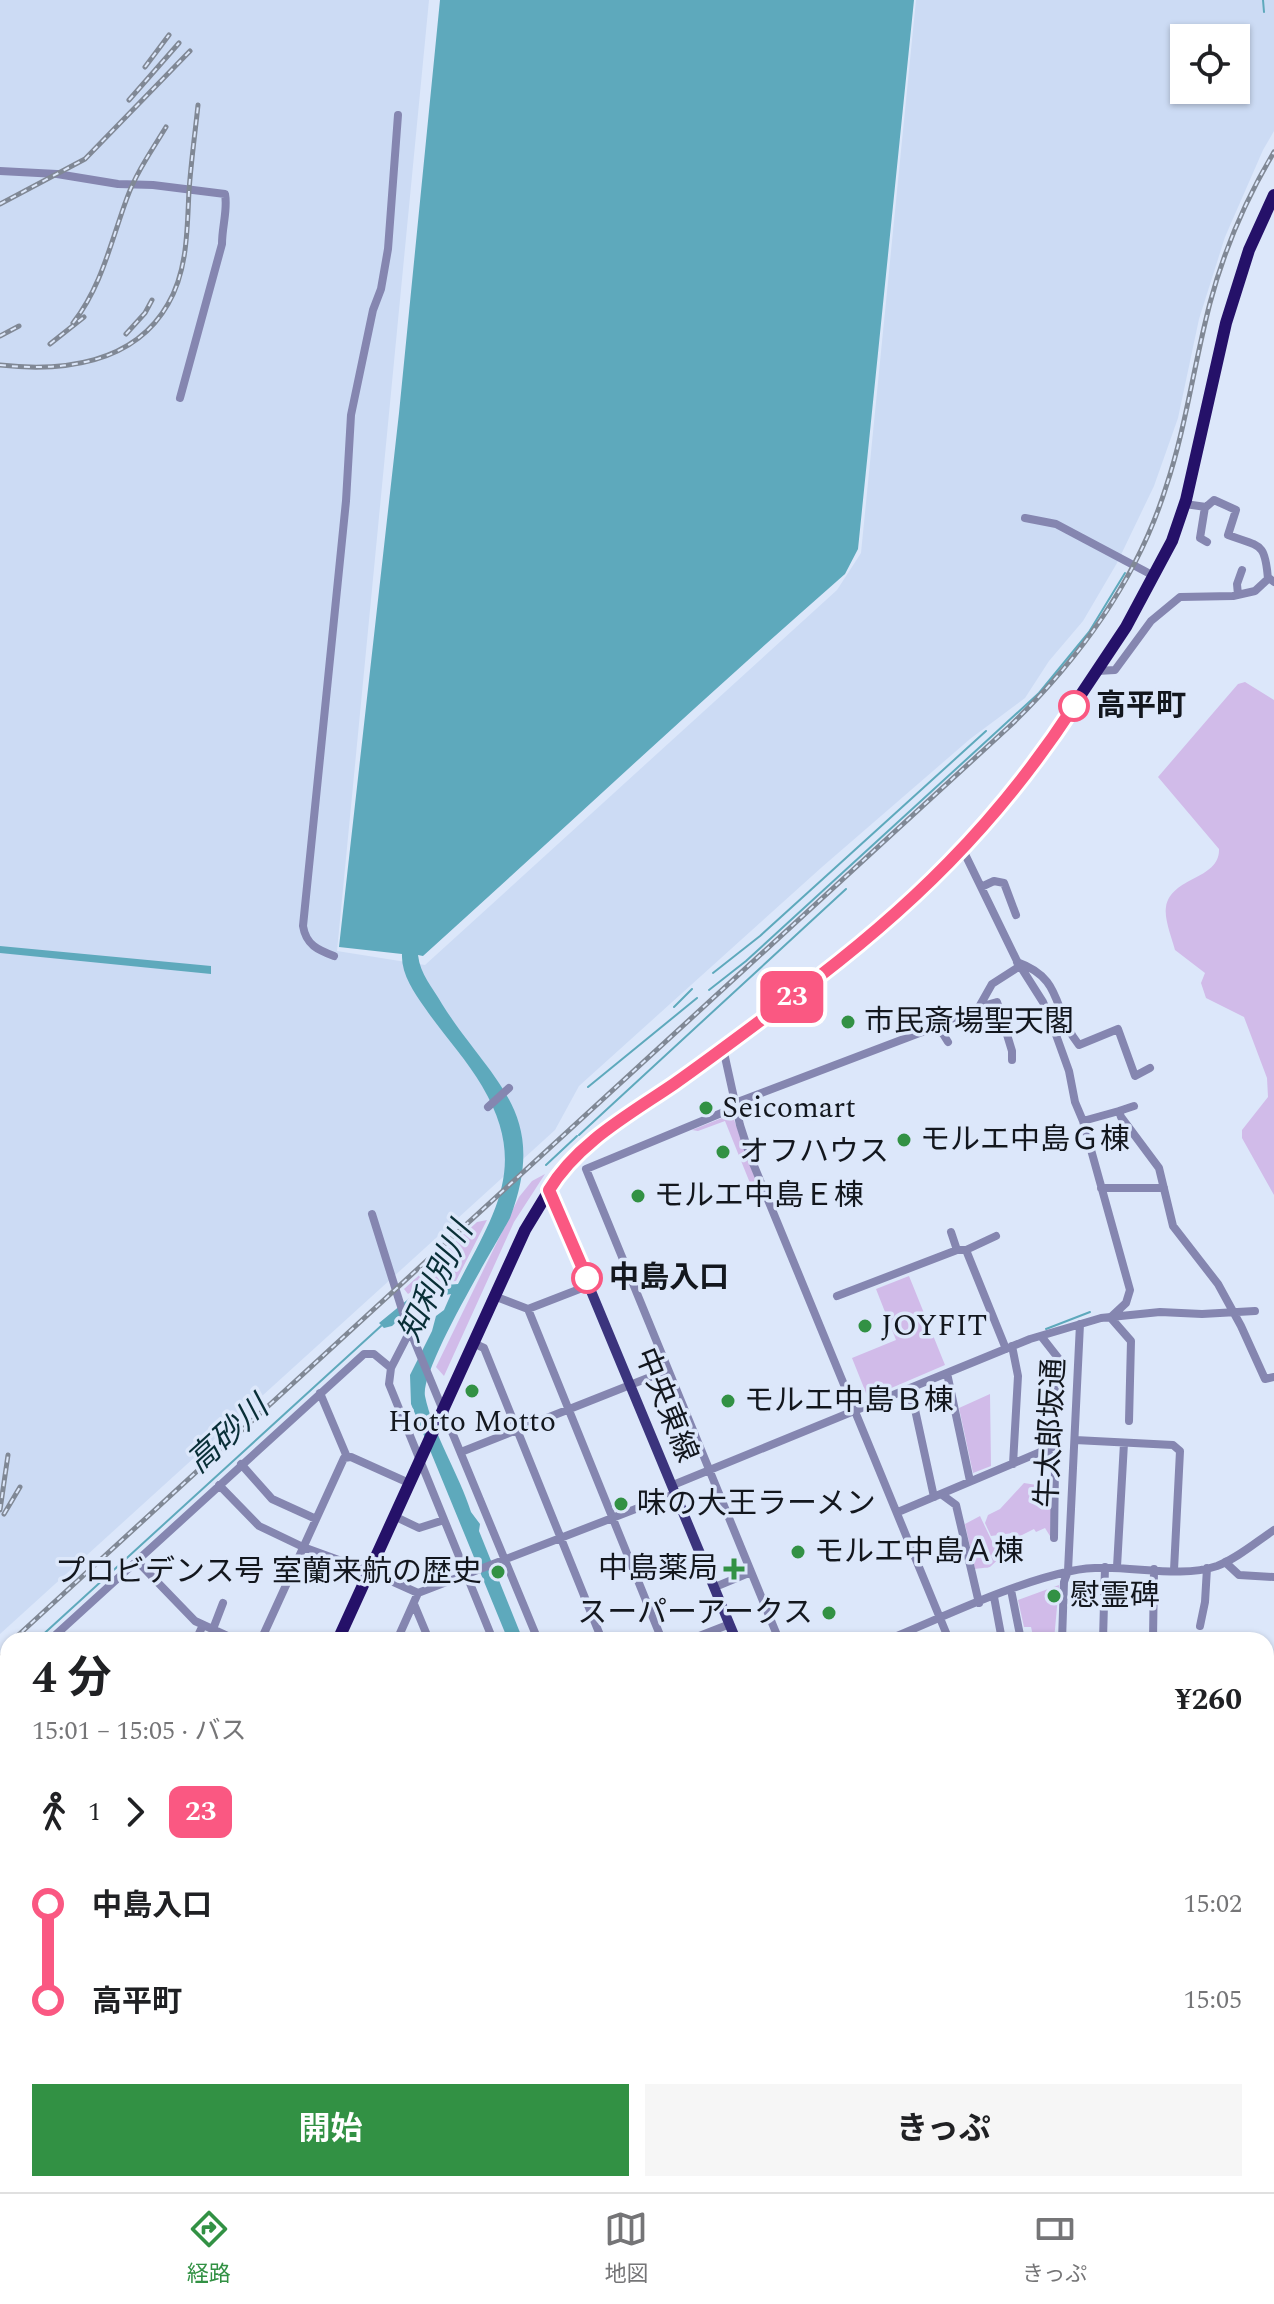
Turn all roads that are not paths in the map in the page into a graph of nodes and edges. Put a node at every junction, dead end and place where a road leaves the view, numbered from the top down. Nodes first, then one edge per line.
1 (398, 115) dead end
2 (0, 171) edge
3 (1274, 195) edge
4 (180, 398) dead end
5 (1185, 504) junction
6 (1205, 507) junction
7 (1025, 518) dead end
8 (1207, 542) dead end
9 (1242, 570) dead end
10 (1154, 576) junction
11 (1272, 581) edge
12 (1238, 595) junction
13 (1097, 671) junction
14 (963, 850) junction
15 (981, 887) junction
16 (1016, 915) dead end
17 (334, 956) dead end
18 (1018, 964) junction
19 (979, 1007) junction
20 (1112, 1017) dead end
21 (938, 1026) junction
22 (1116, 1029) junction
23 (948, 1042) dead end
24 (1079, 1045) junction
25 (723, 1048) junction
26 (1085, 1054) dead end
27 (1012, 1060) dead end
28 (1150, 1068) dead end
29 (509, 1088) dead end
30 (736, 1105) junction
31 (1134, 1106) dead end
32 (488, 1107) dead end
33 (1119, 1111) junction
34 (1083, 1121) junction
35 (1101, 1188) junction
36 (1164, 1188) junction
37 (549, 1190) junction
38 (372, 1214) dead end
39 (951, 1232) dead end
40 (996, 1236) dead end
41 (962, 1250) junction
42 (590, 1285) junction
43 (494, 1296) junction
44 (837, 1296) dead end
45 (528, 1309) junction
46 (1255, 1311) dead end
47 (1233, 1312) junction
48 (1110, 1317) junction
49 (1080, 1324) junction
50 (410, 1331) junction
51 (1041, 1336) junction
52 (473, 1343) junction
53 (1009, 1347) junction
54 (391, 1368) junction
55 (668, 1370) junction
56 (947, 1373) junction
57 (1274, 1377) edge
58 (633, 1386) junction
59 (905, 1391) junction
60 (320, 1393) junction
61 (443, 1409) junction
62 (569, 1411) junction
63 (855, 1411) junction
64 (1129, 1421) dead end
65 (517, 1431) junction
66 (1075, 1440) junction
67 (1124, 1443) junction
68 (1053, 1447) junction
69 (461, 1452) junction
70 (347, 1457) junction
71 (419, 1460) junction
72 (241, 1464) junction
73 (1013, 1464) junction
74 (710, 1470) junction
75 (970, 1481) junction
76 (409, 1483) junction
77 (219, 1485) junction
78 (675, 1489) junction
79 (938, 1496) junction
80 (898, 1512) junction
81 (394, 1516) junction
82 (612, 1518) junction
83 (316, 1519) junction
84 (444, 1520) junction
85 (1274, 1530) edge
86 (560, 1538) junction
87 (1054, 1538) dead end
88 (303, 1547) junction
89 (505, 1559) junction
90 (137, 1561) junction
91 (1225, 1562) junction
92 (1105, 1567) junction
93 (1117, 1567) junction
94 (1207, 1568) junction
95 (1154, 1569) junction
96 (1174, 1570) junction
97 (369, 1571) junction
98 (1068, 1571) junction
99 (751, 1572) junction
100 (466, 1574) junction
101 (1274, 1577) edge
102 (715, 1587) junction
103 (1011, 1590) junction
104 (418, 1593) junction
105 (994, 1597) junction
106 (223, 1603) dead end
107 (979, 1603) junction
108 (414, 1604) junction
109 (941, 1619) junction
110 (730, 1624) junction
111 (203, 1625) junction
112 (1200, 1626) dead end
113 (213, 1629) junction
114 (63, 1632) edge
115 (200, 1632) edge
116 (219, 1632) edge
117 (265, 1632) edge
118 (342, 1632) edge
119 (401, 1632) edge
120 (426, 1632) edge
121 (490, 1632) edge
122 (535, 1632) edge
123 (599, 1632) edge
124 (659, 1632) edge
125 (710, 1632) edge
126 (733, 1632) edge
127 (776, 1632) edge
128 (916, 1632) edge
129 (946, 1632) edge
130 (1001, 1632) edge
131 (1019, 1632) edge
132 (1062, 1632) edge
133 (1103, 1632) edge
134 (1153, 1632) edge

1 - 17 street
2 - 4 street
3 - 5 highway
5 - 6 street
5 - 10 highway
6 - 8 street
6 - 11 street
7 - 10 street
9 - 12 street
10 - 13 highway
11 - 12 street
12 - 13 street
13 - 14 highway
14 - 15 street
14 - 25 highway
15 - 16 street
15 - 18 street
18 - 19 street
18 - 24 street
18 - 34 street
19 - 21 street
19 - 27 street
20 - 22 street
21 - 23 street
21 - 30 street
22 - 24 street
22 - 28 street
24 - 26 street
25 - 30 street
25 - 37 highway
29 - 32 street
30 - 55 street
30 - 63 street
31 - 33 street
33 - 34 street
33 - 36 street
34 - 35 street
35 - 36 street
35 - 48 street
36 - 47 street
37 - 42 main road, 中央東線
37 - 43 highway
38 - 50 street
39 - 41 street
40 - 41 street
41 - 44 street
41 - 53 street
42 - 45 street
42 - 58 main road, 中央東線
43 - 45 street
43 - 52 highway
45 - 62 street
46 - 47 street
47 - 48 street
47 - 57 street
48 - 49 street
48 - 64 street
49 - 51 street
49 - 66 street, 牛太郎坂通
50 - 54 street
50 - 61 street
51 - 53 street
51 - 68 street
52 - 61 highway
52 - 65 street
53 - 56 street
53 - 73 street
54 - 60 street
54 - 71 street
55 - 58 street
55 - 74 street
56 - 59 street
56 - 75 street
58 - 62 street
58 - 78 main road, 中央東線
59 - 63 street
59 - 79 street
60 - 70 street
60 - 72 street
61 - 69 street
61 - 71 highway
62 - 65 street
62 - 82 street
63 - 74 street
63 - 80 street
65 - 69 street
65 - 86 street
66 - 67 street
66 - 98 street, 牛太郎坂通
67 - 93 street
67 - 96 street
68 - 73 street
68 - 87 street
69 - 89 street
70 - 76 street
70 - 83 street
71 - 76 highway
71 - 84 street
72 - 77 street
72 - 83 street
73 - 75 street
74 - 78 street
74 - 99 street
75 - 79 street
76 - 81 highway
77 - 88 street
77 - 90 street
78 - 82 street
78 - 102 main road, 中央東線
79 - 80 street
79 - 107 street
80 - 109 street
81 - 84 street
81 - 97 highway
82 - 86 street
82 - 124 street
83 - 88 street
84 - 100 street
85 - 91 street
86 - 89 street
86 - 123 street
88 - 97 street
88 - 117 street
89 - 100 street
89 - 122 street
90 - 111 street
90 - 114 street
91 - 94 street
91 - 101 street
92 - 93 street
92 - 98 street
92 - 133 street
93 - 95 street
94 - 96 street
94 - 112 street
95 - 96 street
95 - 134 street
97 - 104 street
97 - 118 highway
98 - 103 street
98 - 132 street, 牛太郎坂通
99 - 102 street
99 - 127 street
100 - 104 street
100 - 121 street
102 - 110 main road, 中央東線
103 - 105 street
103 - 131 street
104 - 108 street
105 - 107 street
105 - 130 street
106 - 113 street
107 - 109 street
108 - 119 street
108 - 120 street
109 - 128 street
109 - 129 street
110 - 125 street
110 - 126 main road, 中央東線
111 - 113 street
111 - 115 street
113 - 116 street

